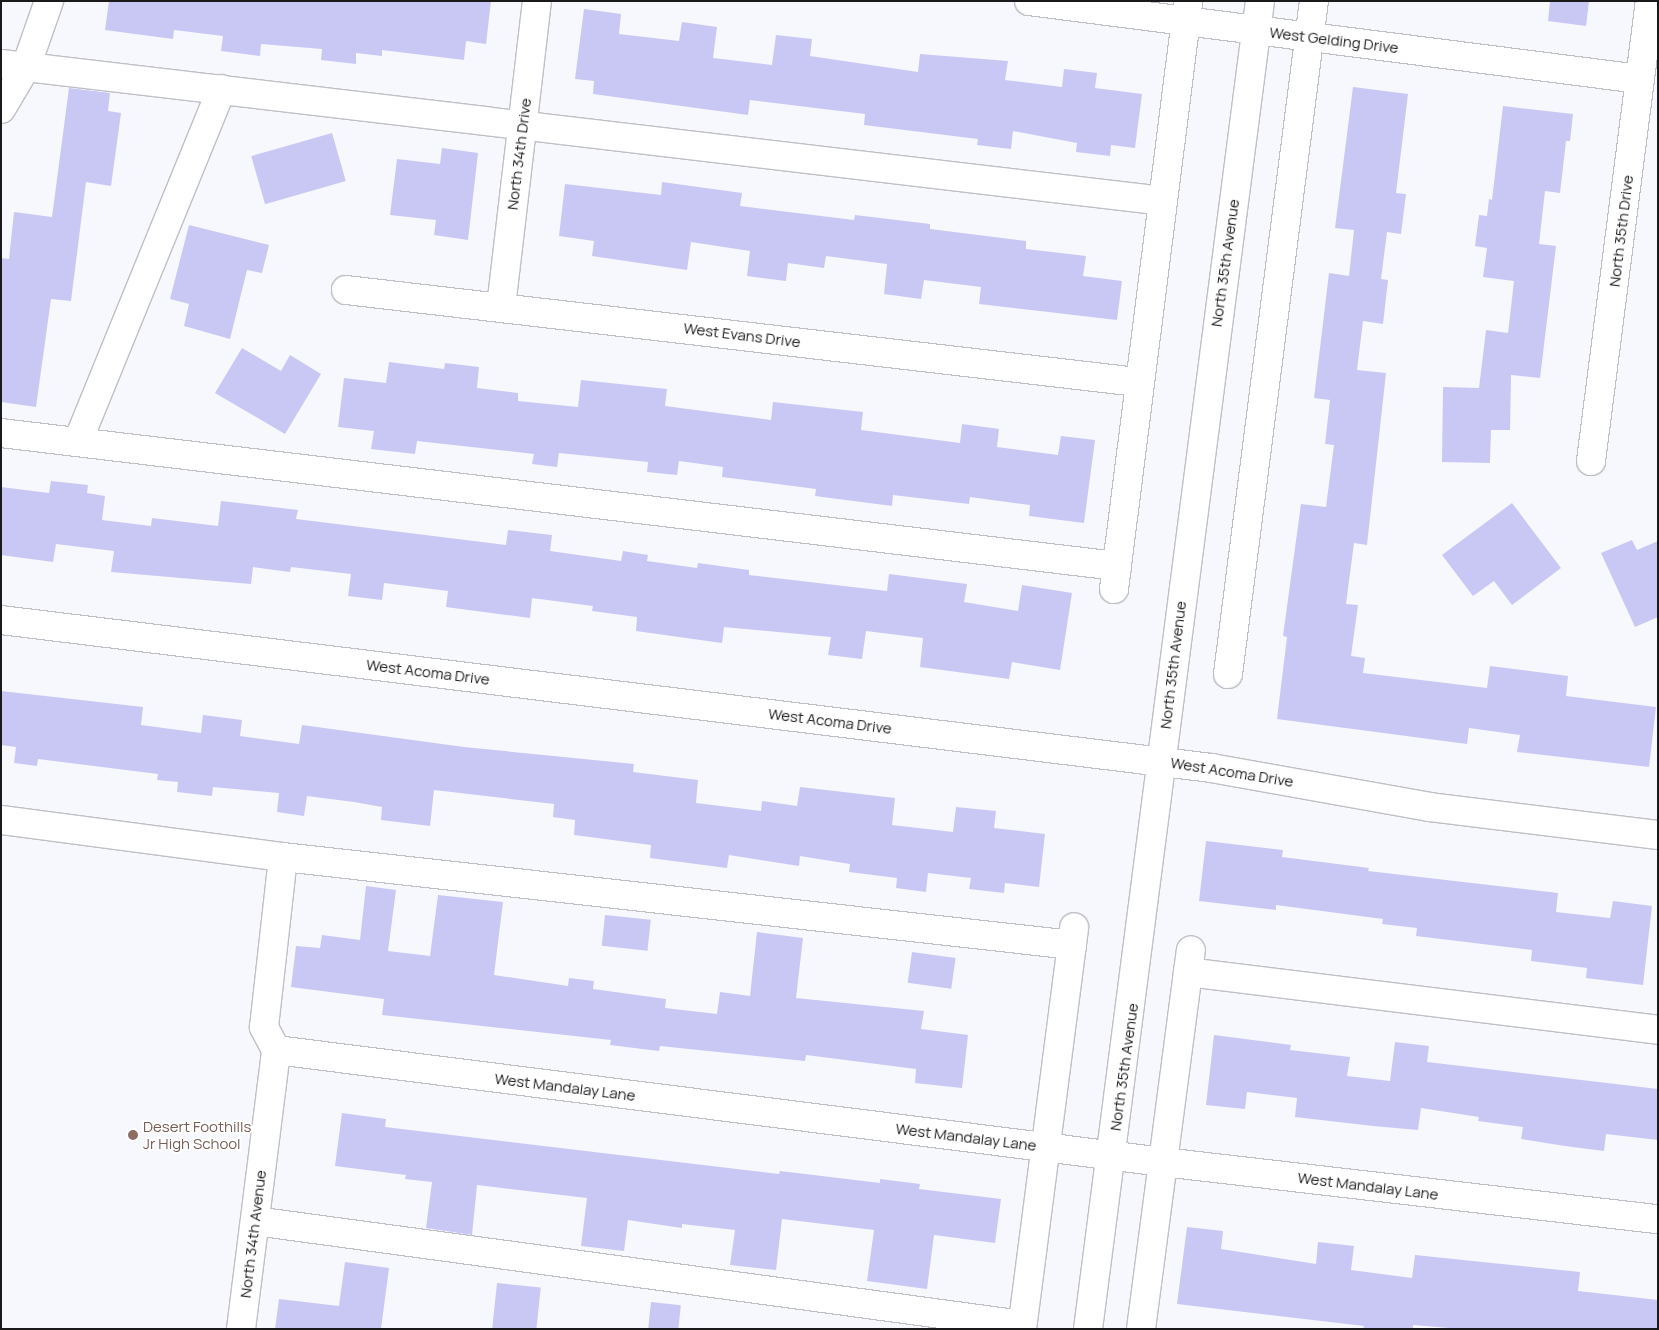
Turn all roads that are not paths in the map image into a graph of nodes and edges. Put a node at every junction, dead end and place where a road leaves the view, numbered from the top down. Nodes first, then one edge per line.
1 (49, 1) edge
2 (537, 1) edge
3 (1029, 1) edge
4 (1260, 1) edge
5 (1314, 1) edge
6 (1650, 1) edge
7 (1187, 11) edge
8 (1256, 30) junction
9 (1309, 37) junction
10 (13, 65) edge
11 (1640, 79) junction
12 (222, 89) junction
13 (1, 108) edge
14 (523, 124) junction
15 (1163, 201) junction
16 (346, 290) dead end
17 (501, 306) junction
18 (1138, 382) junction
19 (1, 433) edge
20 (78, 441) junction
21 (1591, 462) dead end
22 (1, 620) edge
23 (1228, 674) dead end
24 (1161, 761) junction
25 (1, 820) edge
26 (1658, 835) edge
27 (282, 857) junction
28 (1658, 1030) edge
29 (276, 1050) junction
30 (1045, 1147) junction
31 (1111, 1155) junction
32 (1162, 1162) junction
33 (1658, 1219) edge
34 (255, 1221) junction
35 (1022, 1327) edge
36 (241, 1329) edge
37 (1088, 1329) edge
38 (1141, 1329) edge

1 - 10 street
2 - 14 street, North 34th Drive
3 - 7 street, West Gelding Drive
4 - 8 street, North 35th Avenue
5 - 9 street
6 - 11 street, North 35th Drive
7 - 8 street, West Gelding Drive
7 - 15 street
8 - 9 street, West Gelding Drive
8 - 24 street, North 35th Avenue
9 - 11 street, West Gelding Drive
9 - 23 street
10 - 12 street
10 - 13 street
11 - 21 street, North 35th Drive
12 - 14 street
12 - 20 street
14 - 15 street
14 - 17 street, North 34th Drive
15 - 18 street
16 - 17 street, West Evans Drive
17 - 18 street, West Evans Drive
18 - 20 street
19 - 20 street
22 - 24 street, West Acoma Drive
24 - 26 street, West Acoma Drive
24 - 31 street, North 35th Avenue
25 - 27 street
27 - 29 street
27 - 30 street
28 - 32 street
29 - 30 street, West Mandalay Lane
29 - 34 street, North 34th Avenue
30 - 31 street, West Mandalay Lane
30 - 35 street
31 - 32 street, West Mandalay Lane
31 - 37 street, North 35th Avenue
32 - 33 street, West Mandalay Lane
32 - 38 street
34 - 35 street
34 - 36 street, North 34th Avenue

